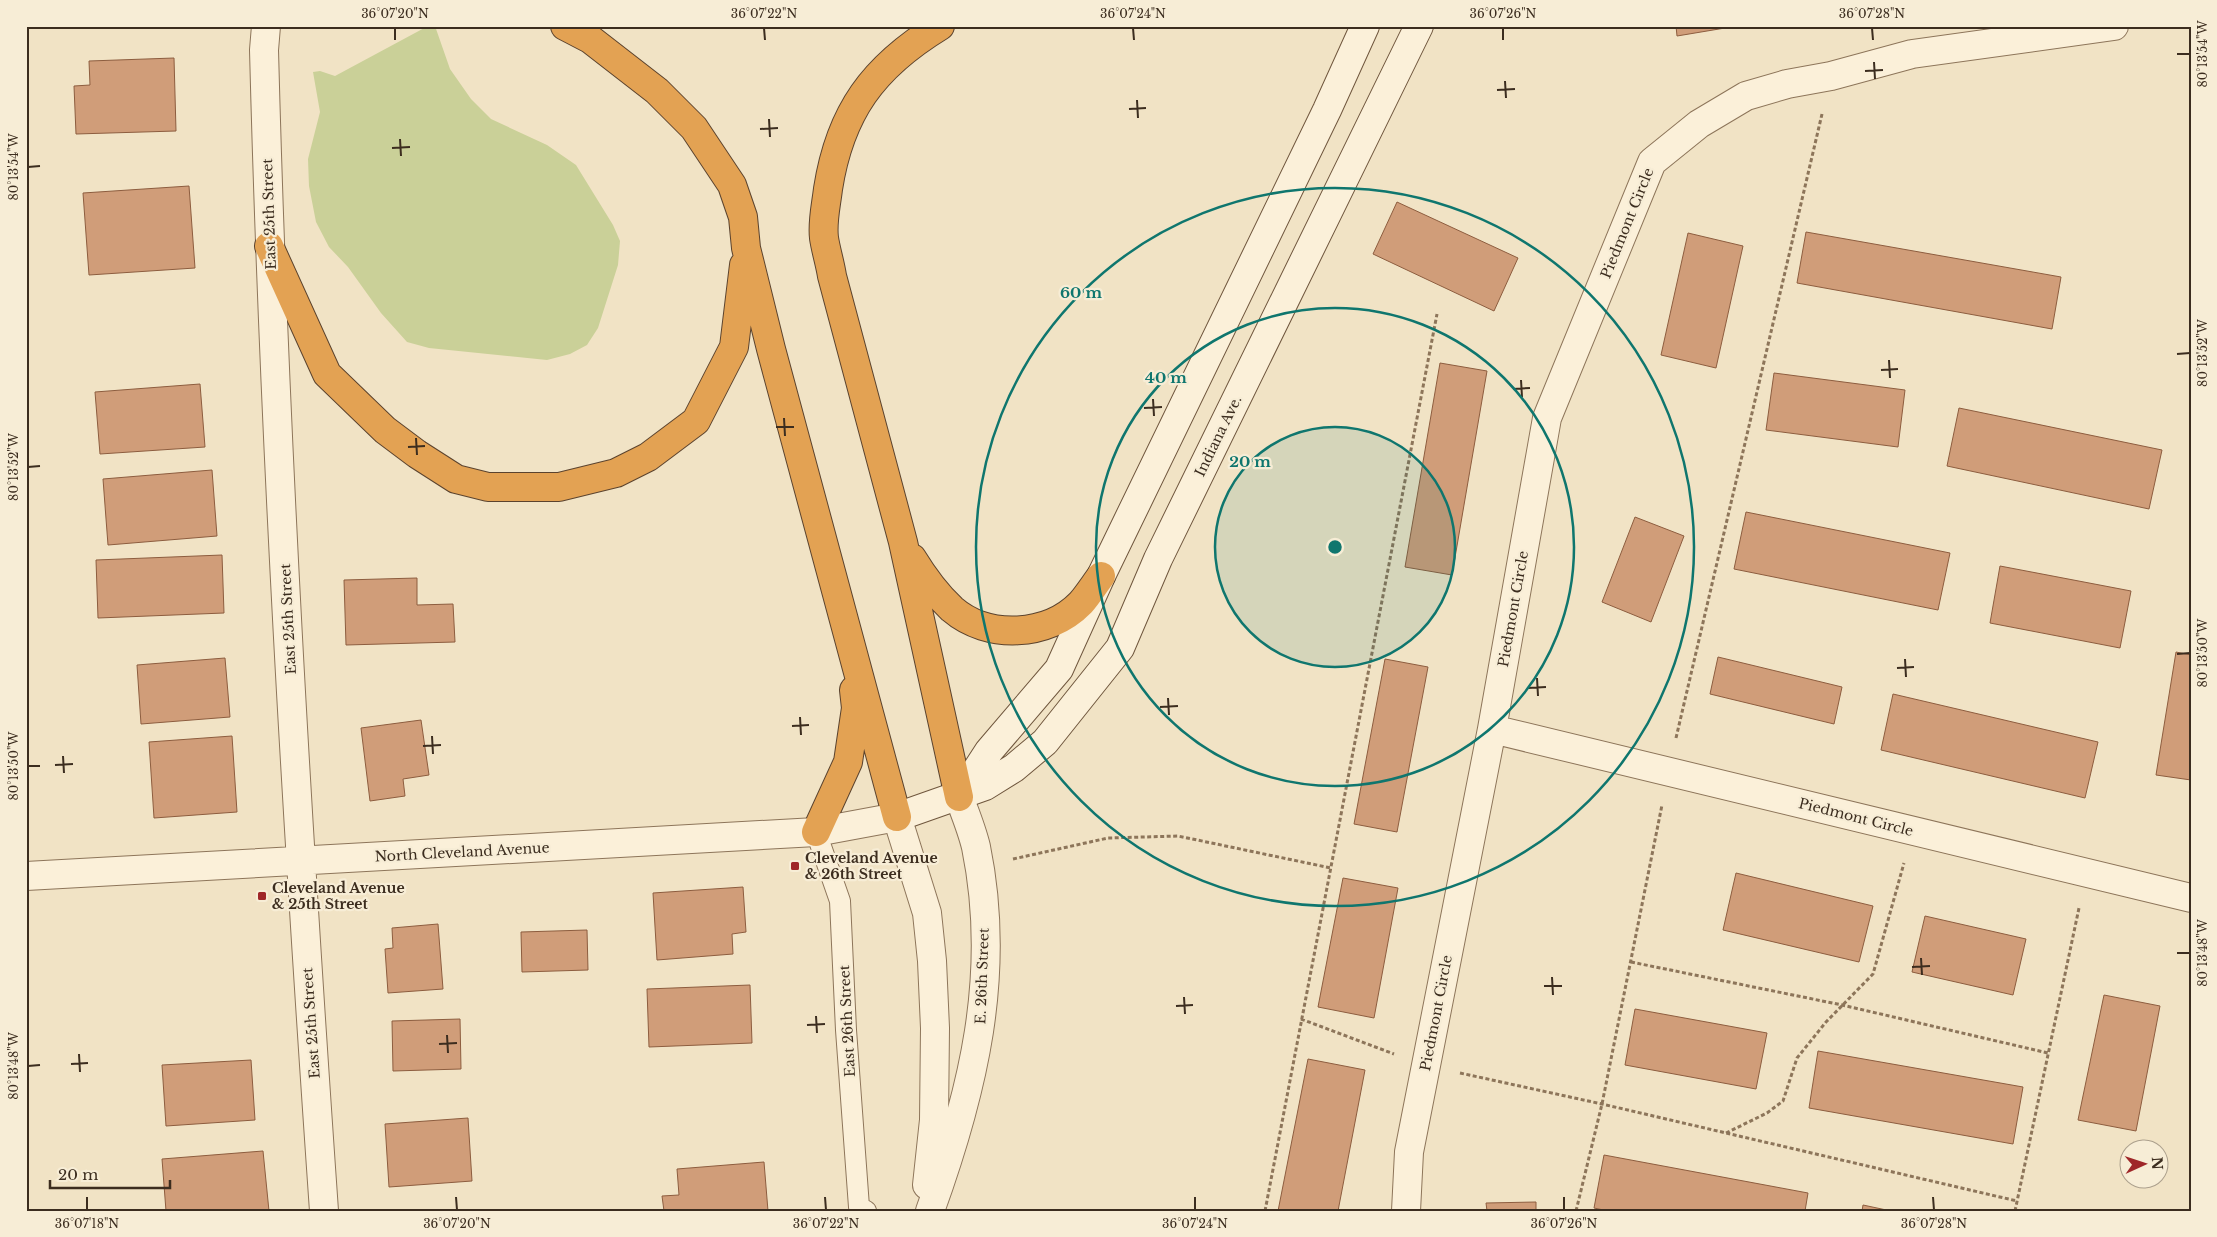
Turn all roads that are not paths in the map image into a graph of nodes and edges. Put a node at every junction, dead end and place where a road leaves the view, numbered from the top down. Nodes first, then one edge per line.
1 (266, 26) edge
2 (565, 26) edge
3 (940, 26) edge
4 (1365, 26) edge
5 (1419, 26) edge
6 (2114, 26) edge
7 (269, 246) junction
8 (746, 248) junction
9 (903, 542) junction
10 (1101, 576) junction
11 (848, 637) junction
12 (1492, 729) junction
13 (959, 796) junction
14 (896, 817) junction
15 (816, 832) junction
16 (300, 861) junction
17 (26, 876) edge
18 (2191, 898) edge
19 (324, 1211) edge
20 (866, 1211) edge
21 (924, 1211) edge
22 (930, 1211) edge
23 (1406, 1211) edge

1 - 7 street, East 25th Street
2 - 8 highway
3 - 9 highway
4 - 10 street
5 - 13 street, Indiana Ave.
6 - 12 street, Piedmont Circle
7 - 8 highway
7 - 16 street, East 25th Street
8 - 11 highway
9 - 10 highway
9 - 13 highway
10 - 13 street
11 - 14 highway
11 - 15 highway
12 - 18 street, Piedmont Circle
12 - 23 street, Piedmont Circle
13 - 14 street, Indiana Ave.
13 - 22 street, E. 26th Street
14 - 15 street, North Cleveland Avenue
14 - 21 street
15 - 16 street, North Cleveland Avenue
15 - 20 lane, East 26th Street
16 - 17 street, North Cleveland Avenue
16 - 19 street, East 25th Street

